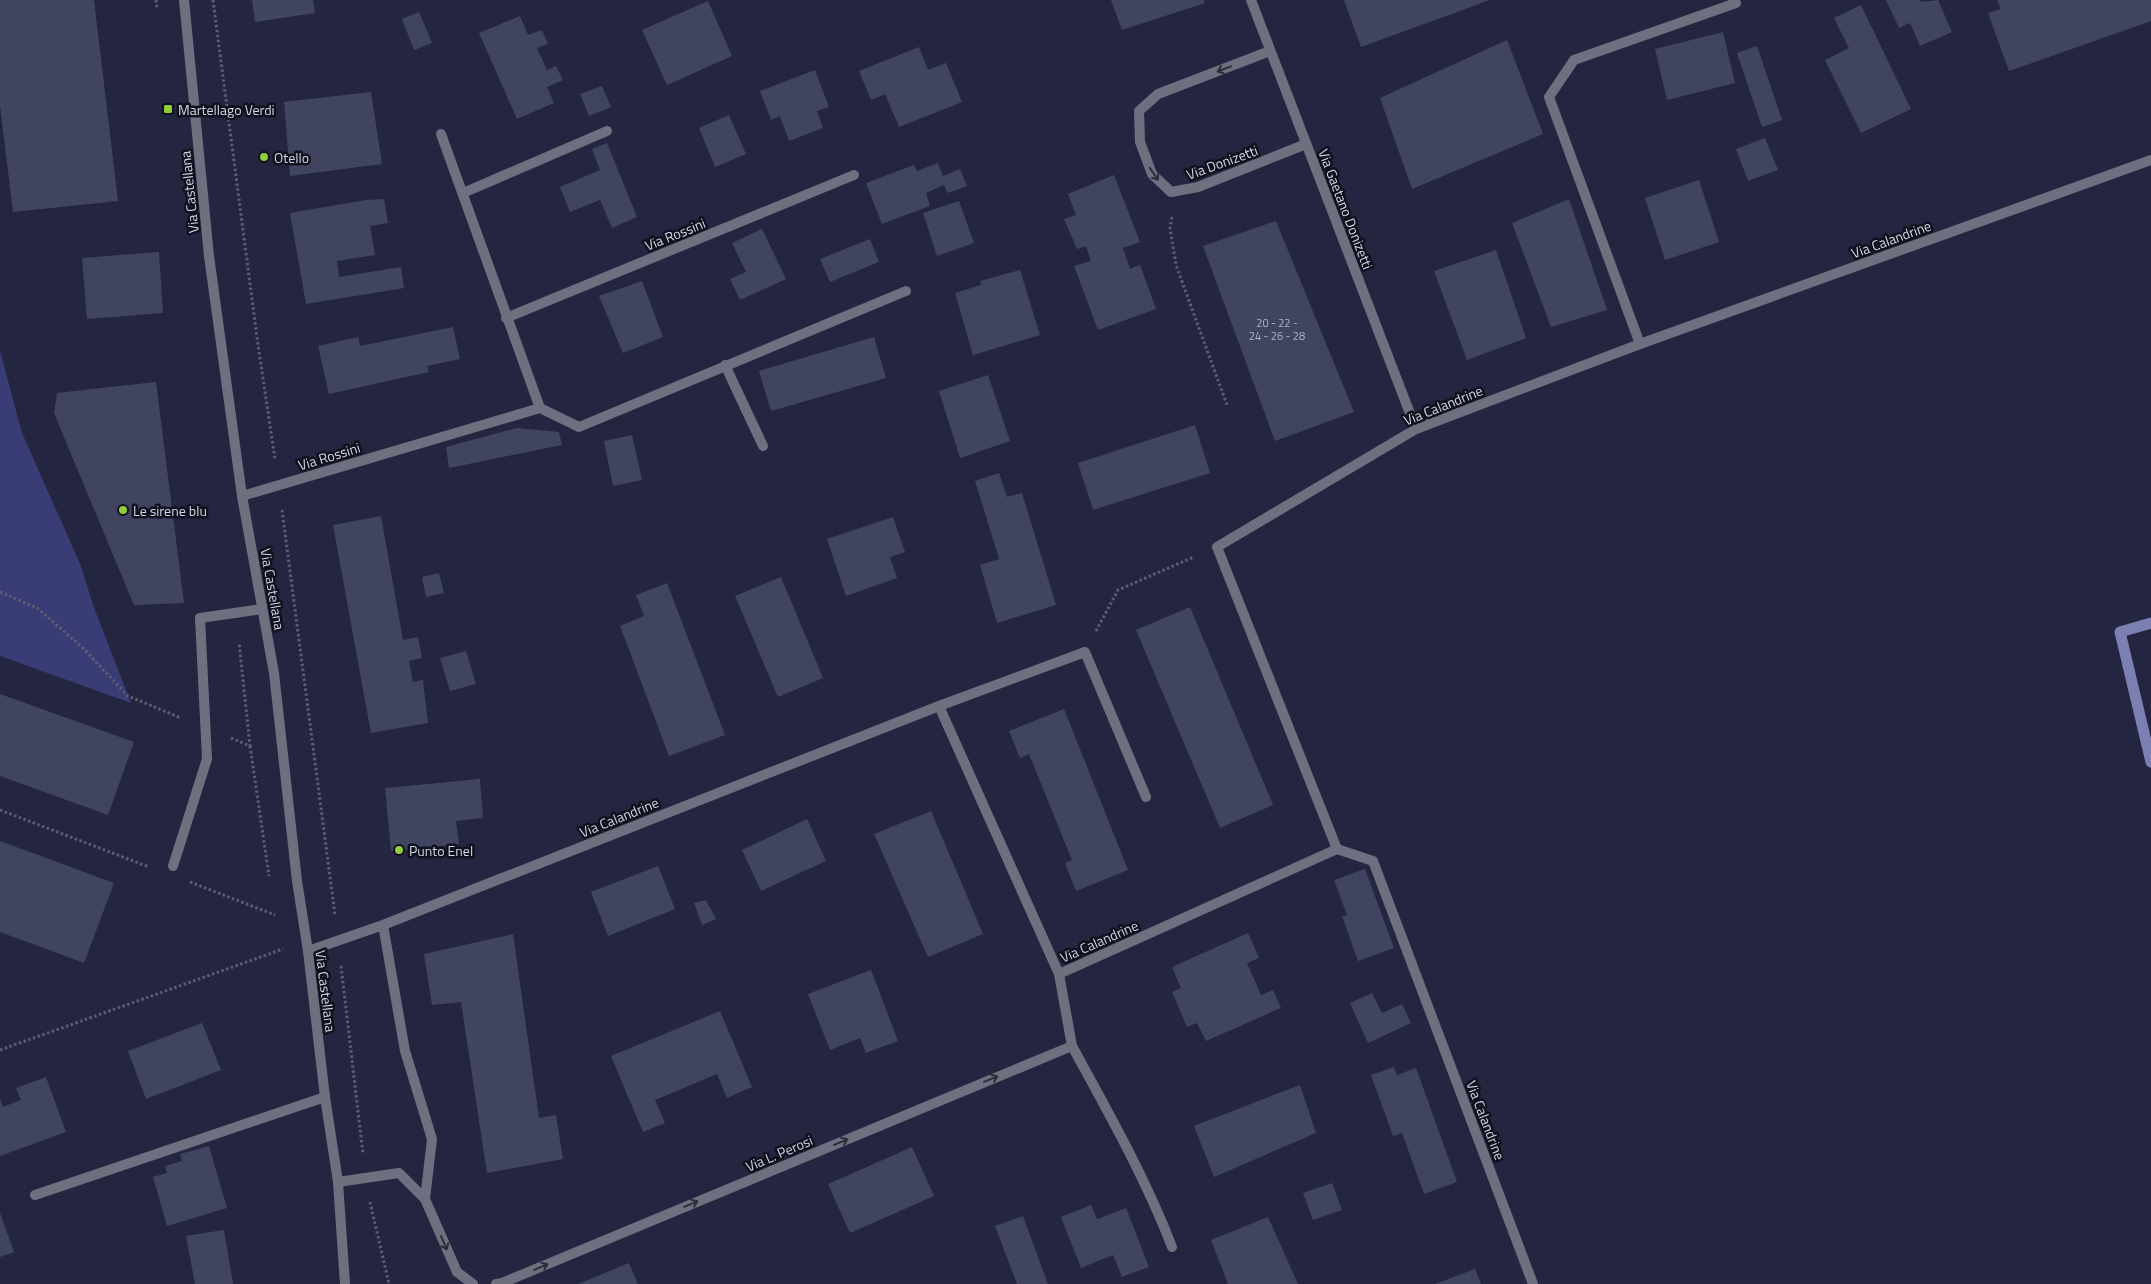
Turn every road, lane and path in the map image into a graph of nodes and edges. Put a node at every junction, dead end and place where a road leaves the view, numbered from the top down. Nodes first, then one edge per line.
1 (184, 0) edge
2 (213, 0) edge
3 (1251, 0) edge
4 (1736, 3) dead end
5 (1270, 51) junction
6 (607, 131) dead end
7 (441, 134) dead end
8 (1306, 144) junction
9 (2151, 160) edge
10 (854, 175) dead end
11 (1177, 191) junction
12 (463, 193) junction
13 (906, 292) dead end
14 (506, 318) junction
15 (1640, 344) junction
16 (726, 365) junction
17 (1227, 404) dead end
18 (540, 408) junction
19 (1416, 429) junction
20 (763, 446) dead end
21 (280, 486) junction
22 (242, 496) junction
23 (1217, 547) junction
24 (0, 592) edge
25 (262, 609) junction
26 (239, 642) dead end
27 (1085, 652) junction
28 (938, 706) junction
29 (189, 721) dead end
30 (224, 735) dead end
31 (1146, 797) dead end
32 (0, 810) edge
33 (1337, 849) junction
34 (172, 866) dead end
35 (156, 869) dead end
36 (183, 880) dead end
37 (275, 915) dead end
38 (383, 925) junction
39 (338, 940) junction
40 (307, 946) junction
41 (1059, 974) junction
42 (1072, 1046) junction
43 (0, 1050) edge
44 (325, 1097) junction
45 (366, 1178) junction
46 (338, 1182) junction
47 (35, 1195) dead end
48 (425, 1199) junction
49 (1172, 1248) dead end
50 (345, 1284) edge
51 (390, 1284) edge
52 (473, 1284) edge
53 (496, 1284) edge
54 (1533, 1284) edge

1 - 22 street, Via Castellana
2 - 21 path
3 - 5 street, Via Gaetano Donizetti
4 - 15 street
5 - 8 street, Via Gaetano Donizetti
5 -> 11 street, Via Donizetti
6 - 12 street
7 - 12 street
8 - 11 street, Via Donizetti
8 - 19 street, Via Gaetano Donizetti
9 - 15 street, Via Calandrine
10 - 14 street, Via Rossini
11 - 17 path
12 - 14 street
13 - 16 street
14 - 18 street
15 - 19 street, Via Calandrine
16 - 18 street
16 - 20 street
18 - 21 street, Via Rossini
19 - 23 street, Via Calandrine
21 - 22 street, Via Rossini
21 - 39 path
22 - 25 street, Via Castellana
23 - 27 path
23 - 33 street
24 - 29 path
25 - 34 street
25 - 40 street, Via Castellana
26 - 30 path
27 - 28 street, Via Calandrine
27 - 31 street
28 - 38 street, Via Calandrine
28 - 41 street, Via Calandrine
32 - 35 path
33 - 41 street, Via Calandrine
33 - 54 street, Via Calandrine
36 - 37 path
38 - 39 street, Via Calandrine
38 - 48 street
39 - 40 street, Via Calandrine
39 - 45 path
40 - 43 path
40 - 44 street, Via Castellana
41 - 42 street
42 - 49 street
53 -> 42 street, Via L. Perosi
44 - 46 street, Via Castellana
44 - 47 street
45 - 46 street
45 - 48 street
45 - 51 path
46 - 50 street, Via Castellana
48 -> 52 street

